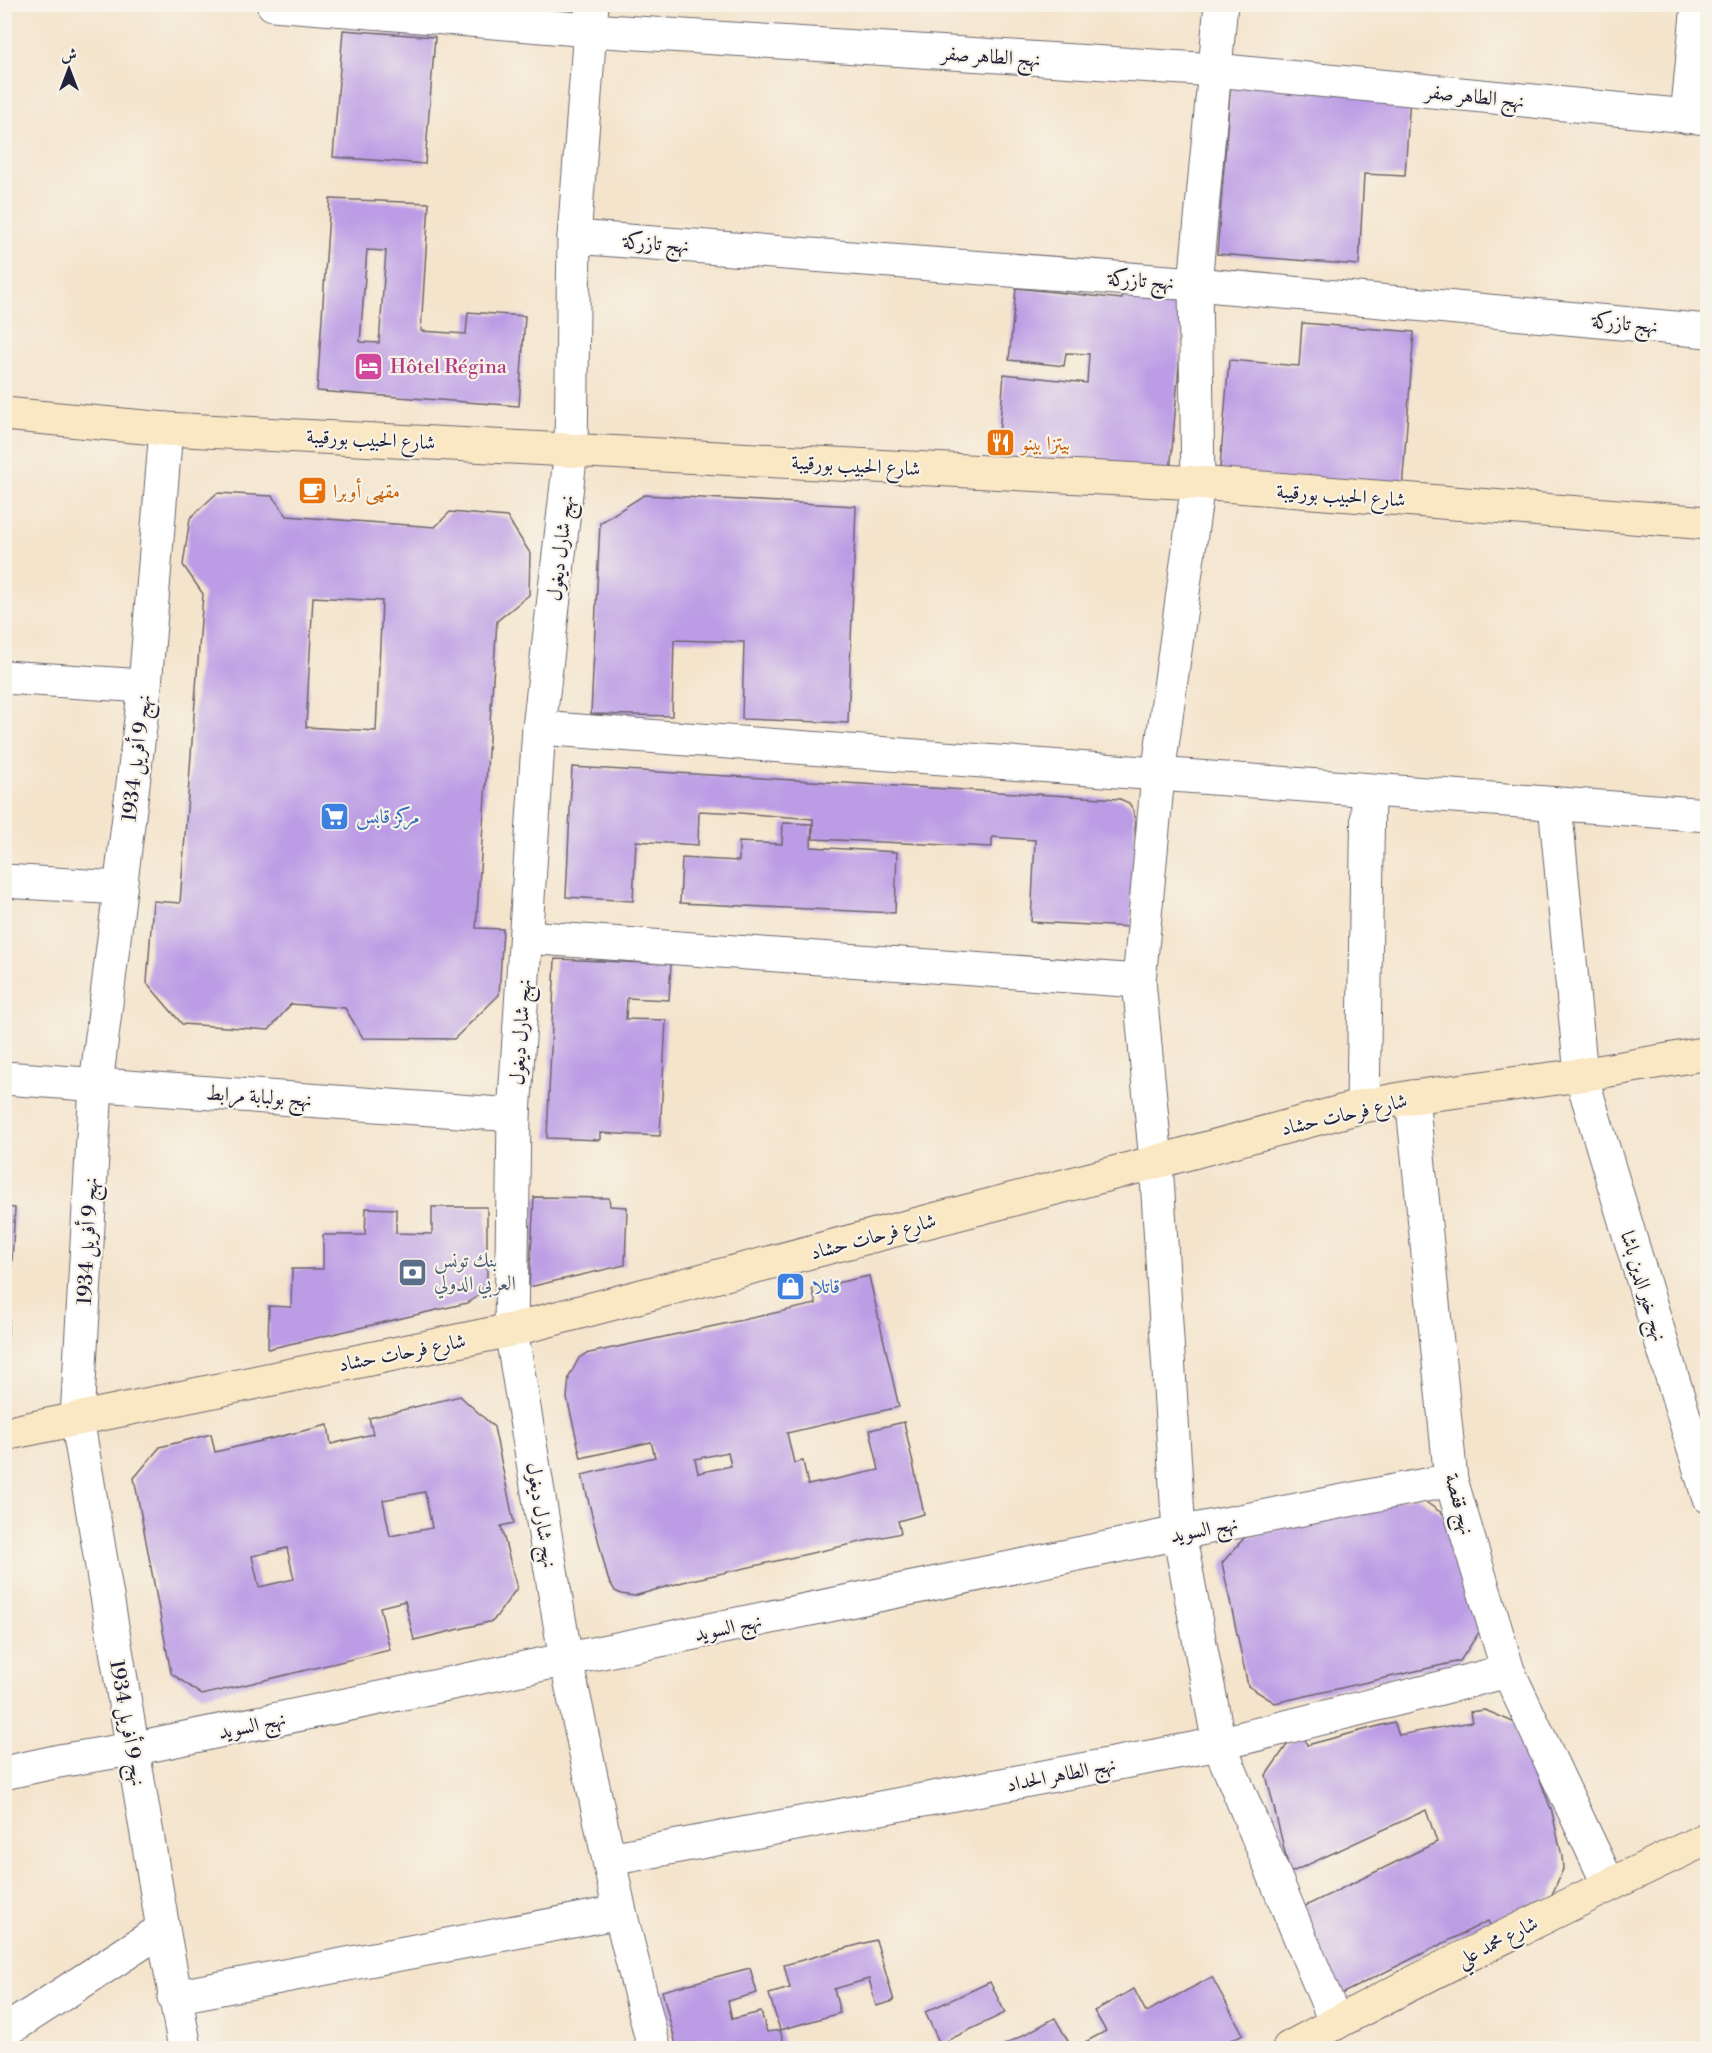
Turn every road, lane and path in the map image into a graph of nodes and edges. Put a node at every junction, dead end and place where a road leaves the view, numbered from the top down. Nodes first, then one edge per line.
1 (273, 4) edge
2 (1221, 4) edge
3 (1698, 4) edge
4 (591, 17) edge
5 (1215, 70) junction
6 (1697, 118) edge
7 (574, 237) junction
8 (1195, 284) junction
9 (1707, 331) edge
10 (4, 414) edge
11 (166, 429) junction
12 (571, 450) junction
13 (1198, 483) junction
14 (1707, 524) edge
15 (4, 677) edge
16 (145, 686) junction
17 (539, 728) junction
18 (1158, 775) junction
19 (1368, 791) junction
20 (1555, 804) junction
21 (1707, 815) edge
22 (4, 881) edge
23 (120, 888) junction
24 (526, 937) junction
25 (1139, 981) junction
26 (1707, 1053) edge
27 (1581, 1075) junction
28 (4, 1078) edge
29 (96, 1085) junction
30 (1412, 1097) junction
31 (1363, 1106) junction
32 (514, 1115) junction
33 (1156, 1162) junction
34 (511, 1330) junction
35 (77, 1418) junction
36 (4, 1434) edge
37 (1451, 1480) junction
38 (1707, 1496) edge
39 (1179, 1533) junction
40 (566, 1660) junction
41 (1508, 1671) junction
42 (1219, 1744) junction
43 (132, 1749) junction
44 (4, 1773) edge
45 (1707, 1838) edge
46 (610, 1859) junction
47 (1609, 1885) junction
48 (620, 1912) junction
49 (163, 1929) junction
50 (174, 1997) junction
51 (1336, 2023) junction
52 (4, 2032) edge
53 (185, 2049) edge
54 (654, 2049) edge
55 (1289, 2049) edge

1 - 4 street, نهج الطاهر صفر
2 - 5 street
3 - 6 street
4 - 5 street, نهج الطاهر صفر
4 - 7 street, نهج شارل ديغول
5 - 6 street, نهج الطاهر صفر
5 - 8 street
7 - 8 street, نهج تازركة
7 - 12 street, نهج شارل ديغول
8 - 9 street, نهج تازركة
8 - 13 street
10 - 11 street, شارع الحبيب بورقيبة
11 - 12 street, شارع الحبيب بورقيبة
11 - 16 street, نهج 9 أفريل 1934
12 - 13 street, شارع الحبيب بورقيبة
12 - 17 street, نهج شارل ديغول
13 - 14 street, شارع الحبيب بورقيبة
13 - 18 street
15 - 16 street
16 - 23 street, نهج 9 أفريل 1934
17 - 18 street
17 - 24 street, نهج شارل ديغول
18 - 19 street
18 - 25 street
19 - 20 street
19 - 31 street
20 - 21 street
20 - 27 street, نهج خير الدين باشا
22 - 23 street
23 - 29 street, نهج 9 أفريل 1934
24 - 25 street
24 - 32 street, نهج شارل ديغول
25 - 33 street
26 - 27 street, شارع فرحات حشاد
27 - 30 street, شارع فرحات حشاد
27 - 38 street, نهج خير الدين باشا
28 - 29 street, نهج بولبابة مرابط
29 - 32 street, نهج بولبابة مرابط
29 - 35 street, نهج 9 أفريل 1934
30 - 31 street, شارع فرحات حشاد
30 - 37 street, نهج قفصة
31 - 33 street, شارع فرحات حشاد
32 - 34 street, نهج شارل ديغول
33 - 34 street, شارع فرحات حشاد
33 - 39 street
34 - 35 street, شارع فرحات حشاد
34 - 40 street, نهج شارل ديغول
35 - 36 street, شارع فرحات حشاد
35 - 43 street, نهج 9 أفريل 1934
37 - 39 street, نهج السويد
37 - 41 street, نهج قفصة
39 - 40 street, نهج السويد
39 - 42 street
40 - 43 street, نهج السويد
40 - 46 street, نهج شارل ديغول
41 - 42 street, نهج الطاهر الحداد
41 - 47 street, نهج قفصة
42 - 46 street, نهج الطاهر الحداد
42 - 51 street
43 - 44 street, نهج السويد
43 - 49 street, نهج 9 أفريل 1934
45 - 47 street, شارع محمد علي
46 - 48 street, نهج شارل ديغول
47 - 51 street, شارع محمد علي
48 - 50 street
48 - 54 street, نهج شارل ديغول
49 - 50 street, نهج 9 أفريل 1934
49 - 52 street
50 - 53 street, نهج 9 أفريل 1934
51 - 55 street, شارع محمد علي

